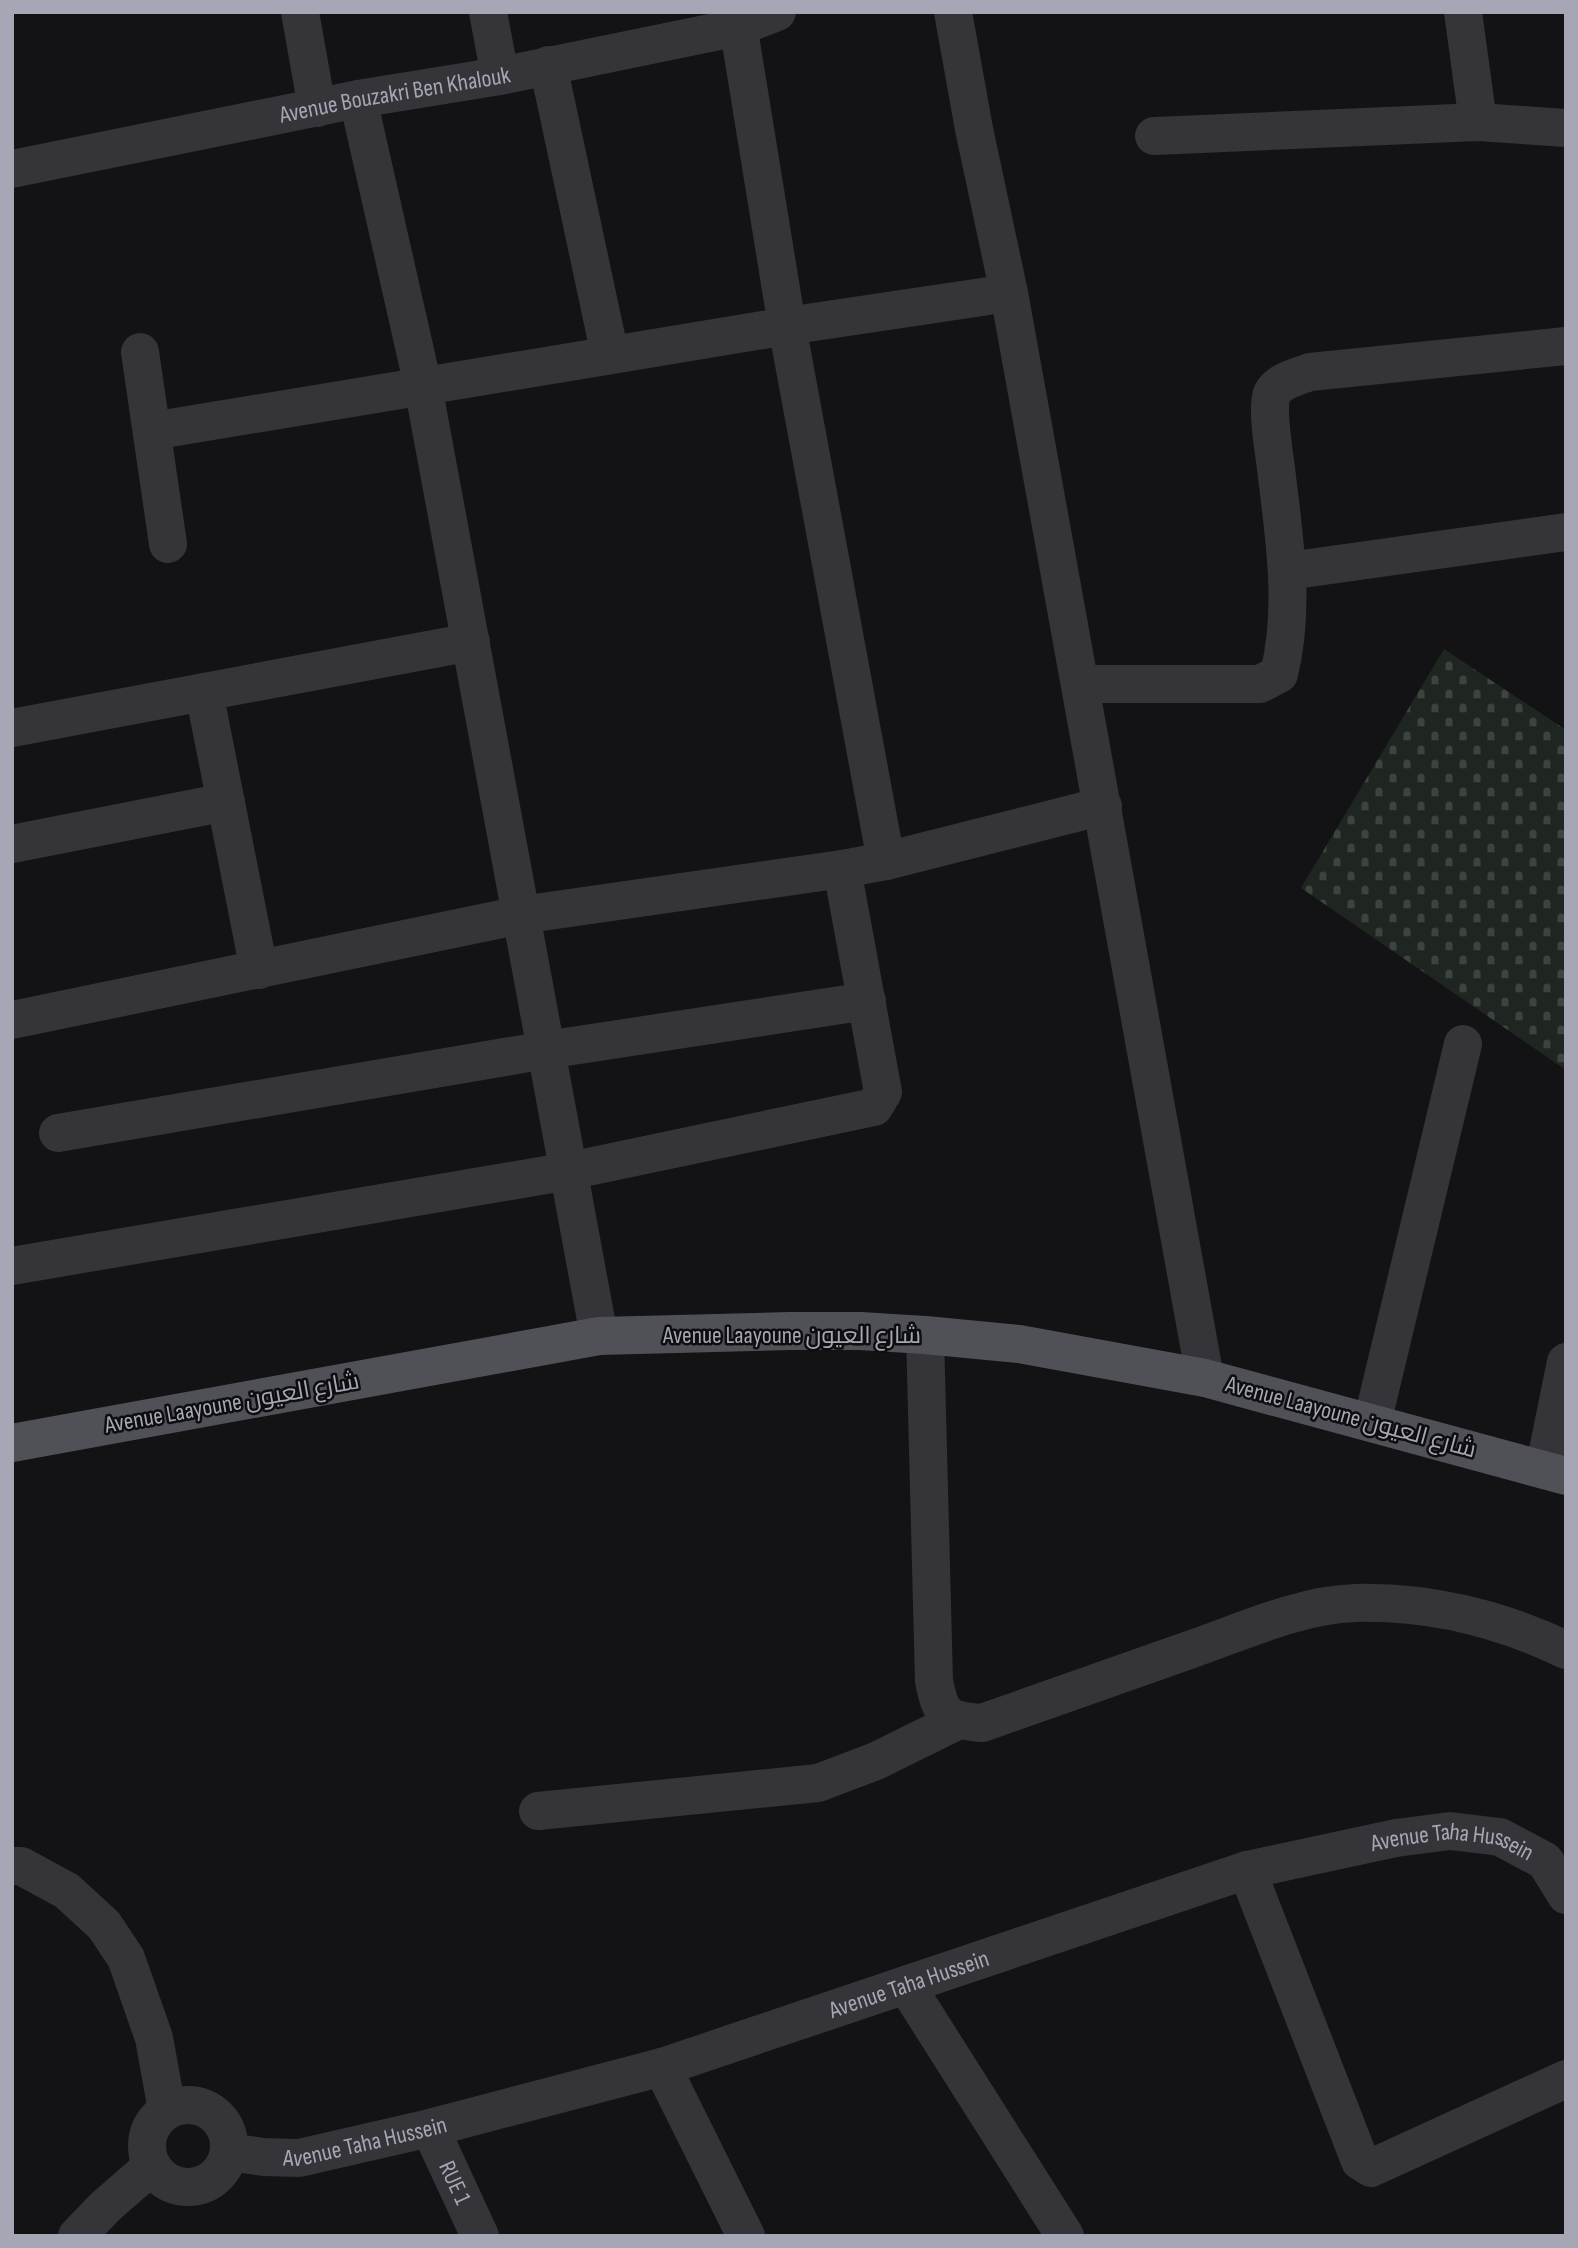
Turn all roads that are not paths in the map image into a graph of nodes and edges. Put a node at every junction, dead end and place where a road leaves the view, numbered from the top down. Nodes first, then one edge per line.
1 (300, 12) edge
2 (488, 12) edge
3 (778, 12) edge
4 (953, 12) edge
5 (1464, 12) edge
6 (737, 20) edge
7 (548, 65) junction
8 (500, 76) junction
9 (358, 99) junction
10 (317, 108) junction
11 (1478, 122) junction
12 (1566, 128) edge
13 (1154, 136) dead end
14 (12, 169) edge
15 (1009, 293) junction
16 (787, 326) junction
17 (1566, 346) edge
18 (139, 352) dead end
19 (610, 355) junction
20 (423, 386) junction
21 (152, 432) junction
22 (1566, 532) edge
23 (168, 544) dead end
24 (1288, 571) junction
25 (471, 642) junction
26 (1080, 684) junction
27 (204, 692) junction
28 (12, 728) edge
29 (226, 802) junction
30 (1103, 806) junction
31 (12, 844) edge
32 (886, 861) junction
33 (842, 869) junction
34 (521, 915) junction
35 (259, 970) junction
36 (867, 1001) junction
37 (12, 1020) edge
38 (1463, 1044) dead end
39 (546, 1050) junction
40 (58, 1133) dead end
41 (569, 1171) junction
42 (12, 1266) edge
43 (925, 1335) junction
44 (599, 1336) junction
45 (1566, 1363) edge
46 (1205, 1378) junction
47 (1372, 1423) junction
48 (12, 1443) edge
49 (1555, 1473) edge
50 (1566, 1650) edge
51 (957, 1721) junction
52 (538, 1811) dead end
53 (12, 1866) edge
54 (1247, 1870) junction
55 (1566, 1895) edge
56 (906, 1985) junction
57 (662, 2067) junction
58 (1566, 2079) edge
59 (167, 2110) junction
60 (430, 2127) junction
61 (229, 2151) junction
62 (152, 2166) junction
63 (77, 2236) edge
64 (480, 2236) edge
65 (746, 2236) edge
66 (1065, 2236) edge

1 - 10 street
2 - 8 street
3 - 6 street, Avenue Bouzakri Ben Khalouk
4 - 15 street
5 - 11 street
6 - 7 street, Avenue Bouzakri Ben Khalouk
6 - 16 street
7 - 8 street, Avenue Bouzakri Ben Khalouk
7 - 19 street
8 - 9 street, Avenue Bouzakri Ben Khalouk
9 - 10 street, Avenue Bouzakri Ben Khalouk
9 - 20 street
10 - 14 street, Avenue Bouzakri Ben Khalouk
11 - 12 street
11 - 13 street
15 - 16 street
15 - 26 street
16 - 19 street
16 - 32 street
17 - 24 street
18 - 21 street
19 - 20 street
20 - 21 street
20 - 25 street
21 - 23 street
22 - 24 street
24 - 26 street
25 - 27 street
25 - 34 street
26 - 30 street
27 - 28 street
27 - 29 street
29 - 31 street
29 - 35 street
30 - 32 street
30 - 46 street
32 - 33 street
33 - 34 street
33 - 36 street
34 - 35 street
34 - 39 street
35 - 37 street
36 - 39 street
36 - 41 street
38 - 47 street
39 - 40 street
39 - 41 street
41 - 42 street
41 - 44 street
43 - 44 main road, Avenue Laayoune شارع العيون
43 - 46 main road, Avenue Laayoune شارع العيون
43 - 51 street
44 - 48 main road, Avenue Laayoune شارع العيون
45 - 49 street
46 - 47 main road, Avenue Laayoune شارع العيون
47 - 49 main road, Avenue Laayoune شارع العيون
50 - 51 street
51 - 52 street
53 - 59 street
54 - 55 street, Avenue Taha Hussein
54 - 56 street, Avenue Taha Hussein
54 - 58 street
56 - 57 street, Avenue Taha Hussein
56 - 66 street
57 - 60 street, Avenue Taha Hussein
57 - 65 street
59 - 61 street
59 - 62 street
60 - 61 street, Avenue Taha Hussein
60 - 64 street, RUE 1
61 - 62 street
62 - 63 street

